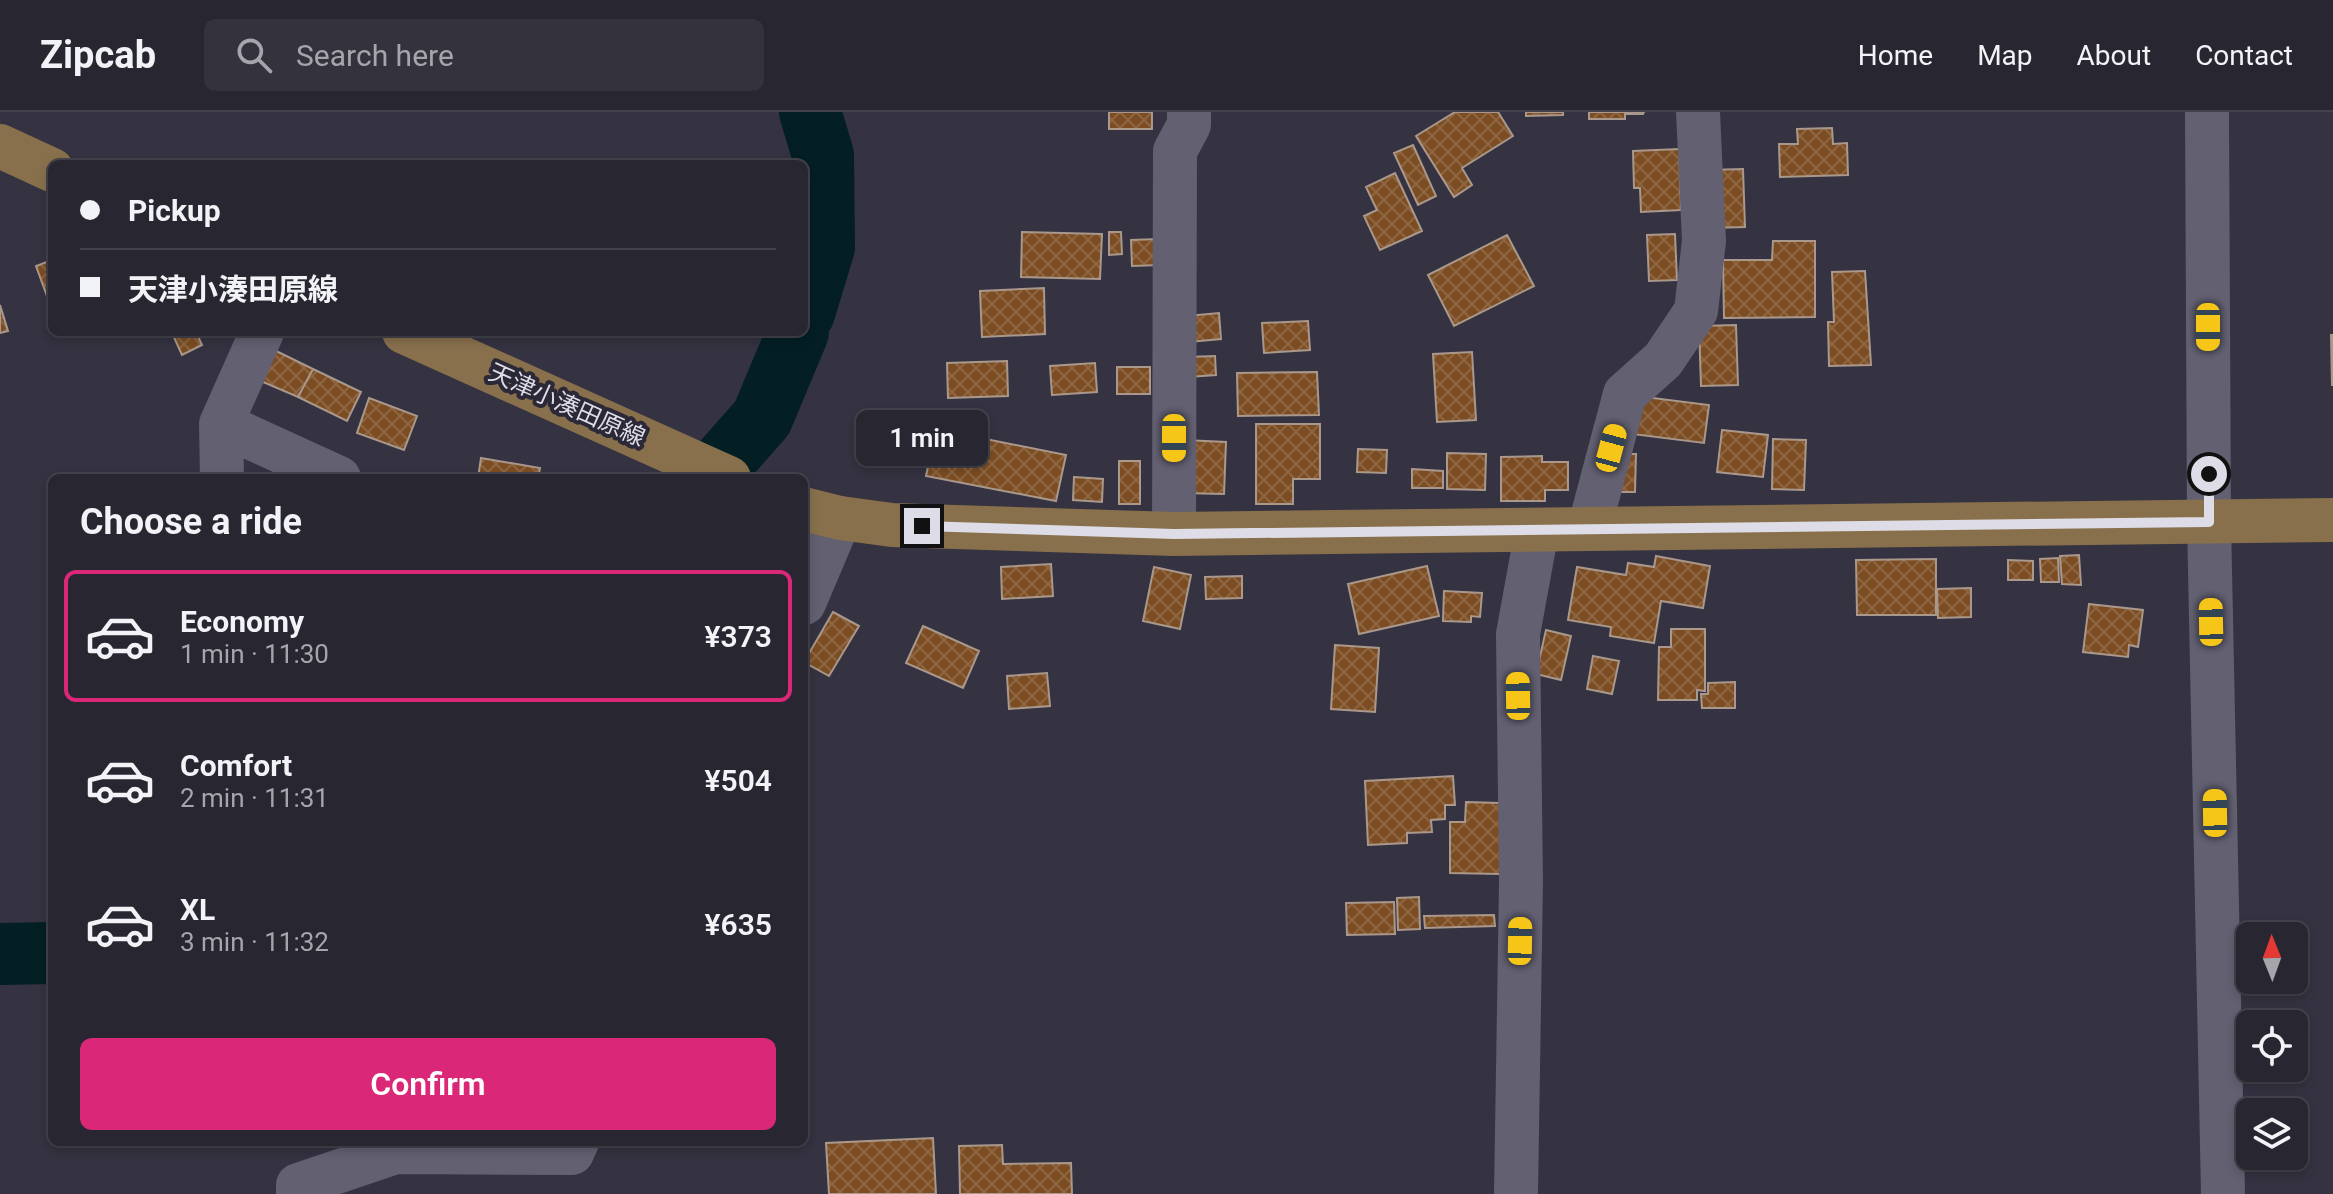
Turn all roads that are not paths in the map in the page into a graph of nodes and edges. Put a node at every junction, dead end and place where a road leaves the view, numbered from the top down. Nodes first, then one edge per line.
1 (1189, 112) edge
2 (1698, 112) edge
3 (2207, 112) edge
4 (0, 146) edge
5 (48, 168) edge
6 (260, 336) edge
7 (413, 336) edge
8 (221, 424) junction
9 (222, 474) edge
10 (330, 474) edge
11 (720, 474) edge
12 (822, 514) edge
13 (2333, 520) edge
14 (2209, 522) junction
15 (1589, 529) junction
16 (1537, 530) junction
17 (1174, 534) junction
18 (808, 583) edge
19 (575, 1146) edge
20 (298, 1194) edge
21 (1516, 1194) edge
22 (2223, 1194) edge

1 - 17 street
2 - 15 street
3 - 14 street
4 - 5 main road
6 - 8 street
7 - 11 main road, 天津小湊田原線
8 - 9 street
8 - 10 street
12 - 17 main road
12 - 18 street
13 - 14 main road
14 - 15 main road
14 - 22 street
15 - 16 main road
16 - 17 main road
16 - 21 street
19 - 20 street

